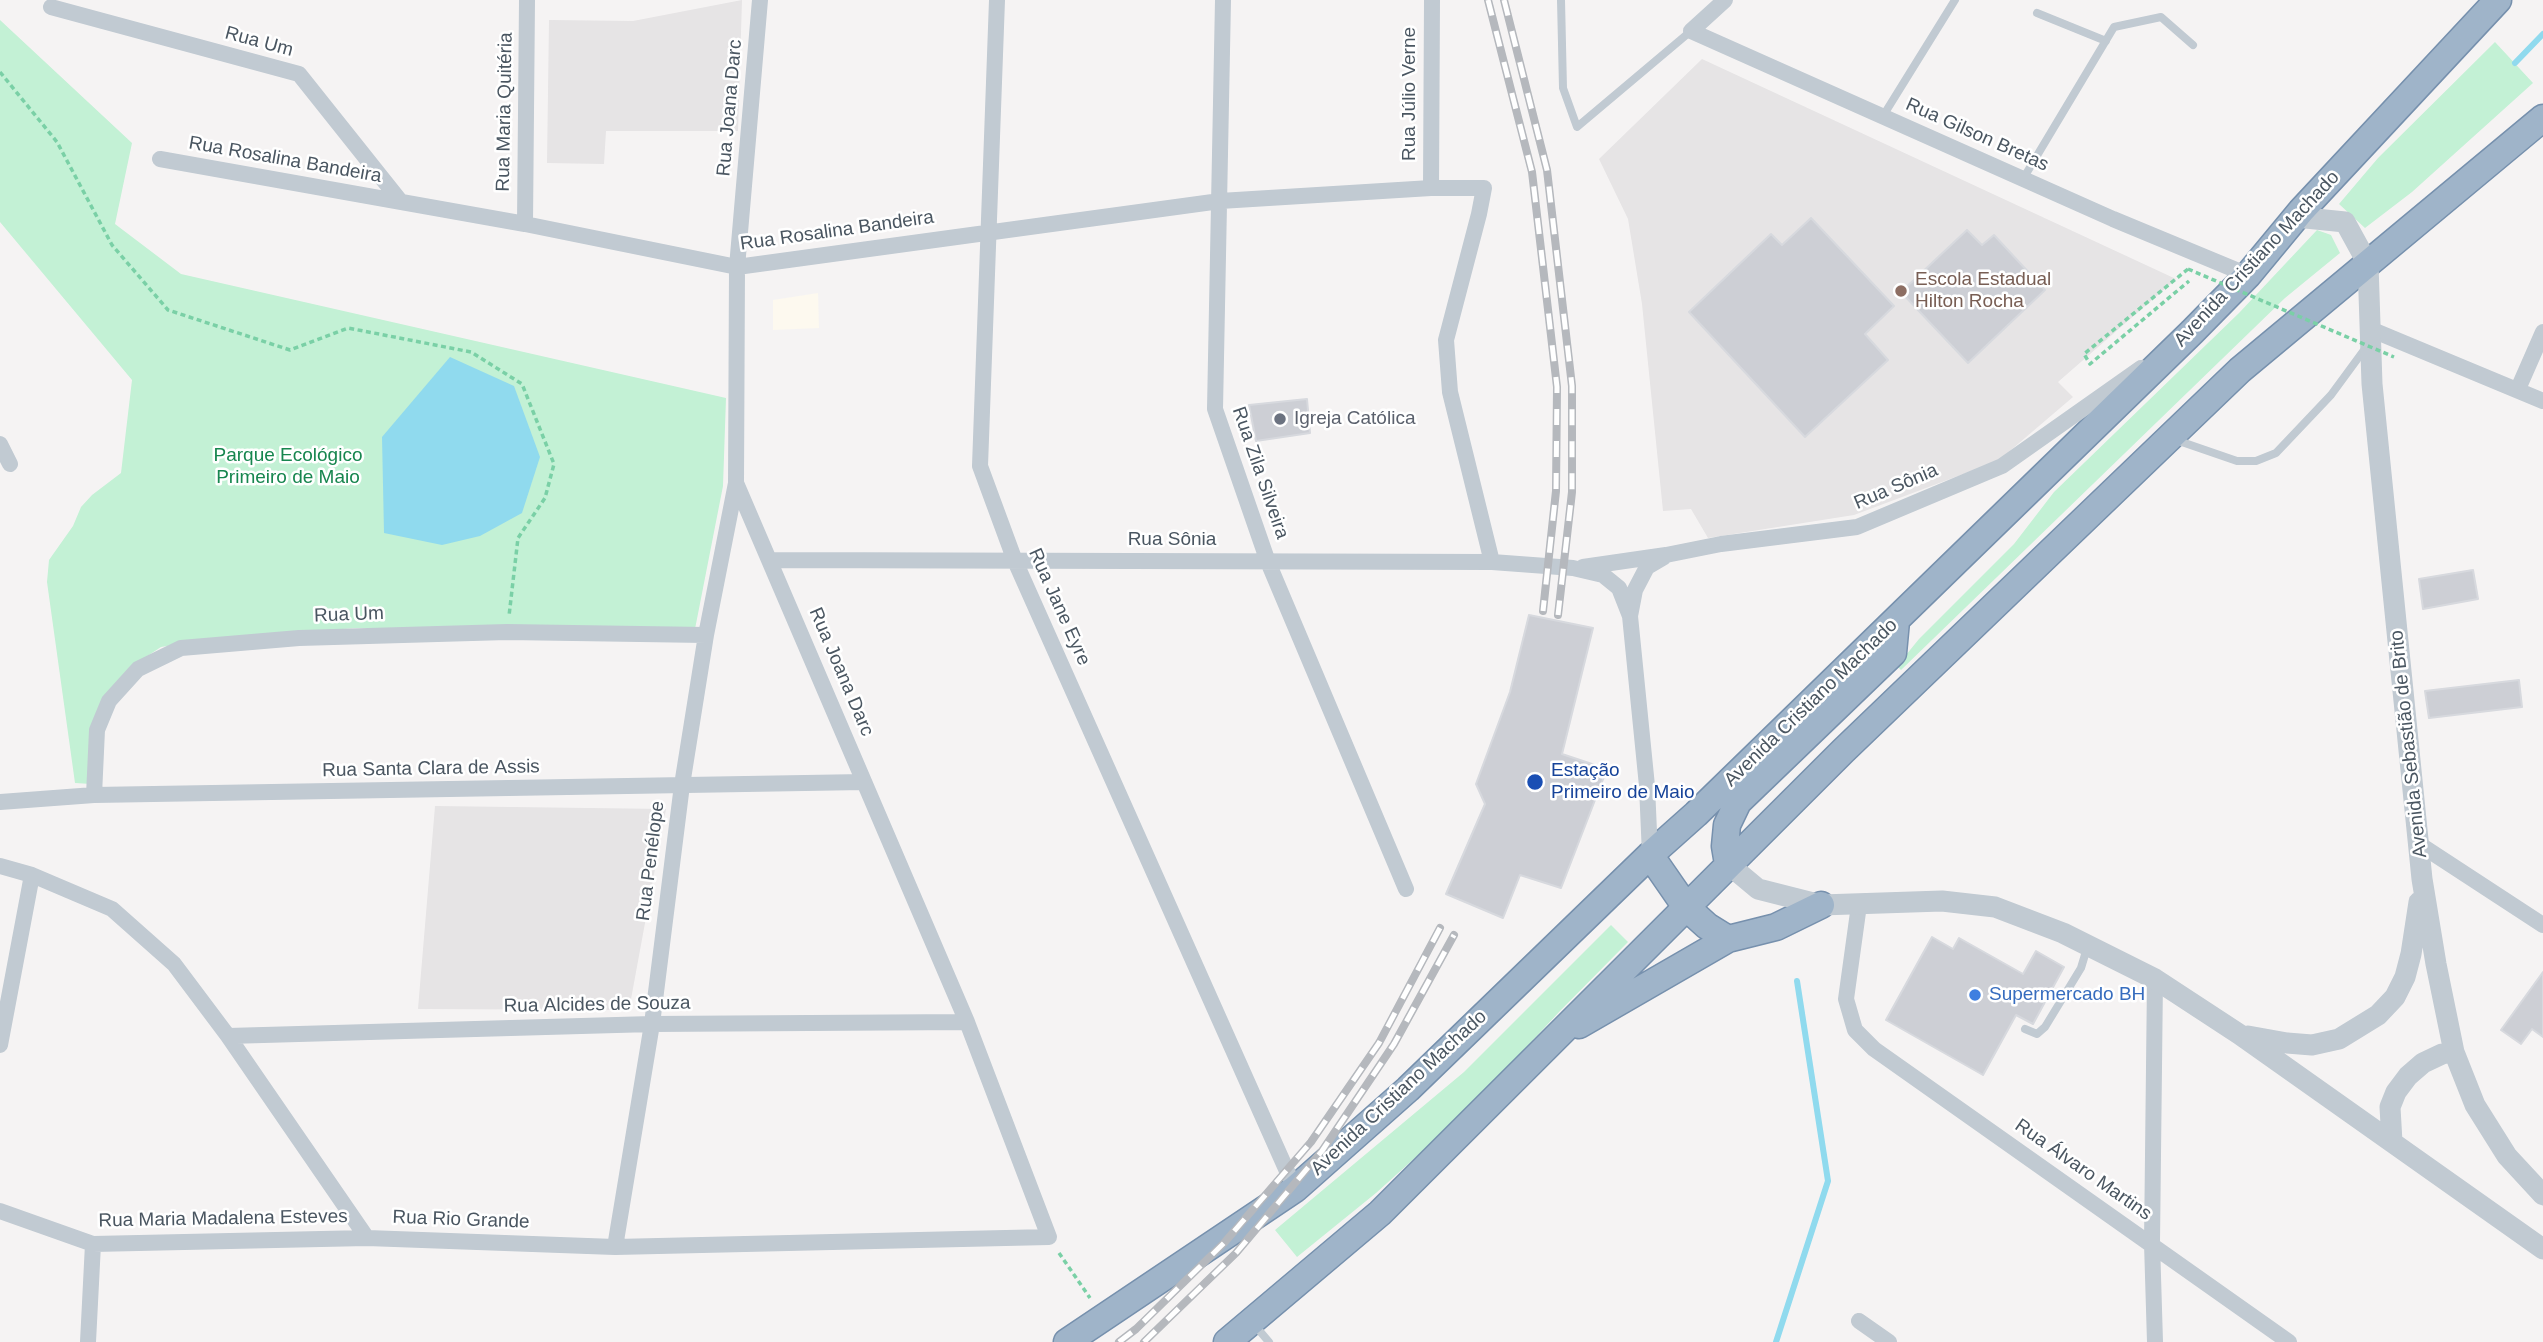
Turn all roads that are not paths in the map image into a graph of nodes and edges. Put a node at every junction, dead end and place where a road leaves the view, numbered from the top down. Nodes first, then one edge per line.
1 (527, 0) edge
2 (760, 0) edge
3 (997, 0) edge
4 (1223, 0) edge
5 (1432, 0) edge
6 (1561, 0) edge
7 (1725, 0) edge
8 (1955, 0) edge
9 (2498, 0) edge
10 (51, 7) dead end
11 (2038, 13) dead end
12 (1691, 31) junction
13 (2106, 41) junction
14 (2193, 45) dead end
15 (1883, 116) junction
16 (2543, 118) edge
17 (160, 159) dead end
18 (2023, 179) junction
19 (1431, 188) junction
20 (1220, 201) junction
21 (401, 202) junction
22 (2296, 217) junction
23 (524, 224) junction
24 (990, 231) junction
25 (2368, 264) junction
26 (737, 267) junction
27 (2248, 275) junction
28 (2192, 332) junction
29 (2543, 332) edge
30 (2371, 334) junction
31 (2518, 389) junction
32 (2543, 401) edge
33 (2170, 438) junction
34 (0, 444) edge
35 (10, 464) dead end
36 (736, 482) junction
37 (1666, 555) junction
38 (771, 559) junction
39 (1015, 561) junction
40 (1268, 562) junction
41 (1492, 562) junction
42 (1573, 568) junction
43 (1630, 616) junction
44 (1896, 621) junction
45 (706, 635) junction
46 (864, 782) junction
47 (682, 785) junction
48 (94, 795) junction
49 (0, 802) edge
50 (2419, 844) junction
51 (1650, 855) junction
52 (1728, 864) junction
53 (0, 866) edge
54 (32, 875) junction
55 (2422, 879) junction
56 (1406, 889) dead end
57 (1821, 905) junction
58 (1859, 905) junction
59 (1685, 906) junction
60 (2543, 925) edge
61 (1728, 939) junction
62 (2088, 945) junction
63 (2155, 979) junction
64 (967, 1022) junction
65 (652, 1024) junction
66 (2025, 1029) dead end
67 (2239, 1034) junction
68 (228, 1036) junction
69 (1547, 1044) junction
70 (0, 1045) edge
71 (2454, 1052) junction
72 (2392, 1142) junction
73 (1295, 1189) junction
74 (2543, 1195) edge
75 (0, 1211) edge
76 (1049, 1237) joint
77 (367, 1238) junction
78 (2152, 1243) junction
79 (93, 1244) junction
80 (615, 1247) junction
81 (2543, 1249) edge
82 (1252, 1321) junction
83 (1859, 1321) dead end
84 (88, 1342) edge
85 (1067, 1342) edge
86 (1227, 1342) edge
87 (1269, 1342) edge
88 (1889, 1342) edge
89 (2155, 1342) edge
90 (2289, 1342) edge

1 - 23 street, Rua Maria Quitéria
2 - 26 street, Rua Joana Darc
3 - 24 street, Rua Jane Eyre
4 - 20 street, Rua Zila Silveira
5 - 19 street, Rua Júlio Verne
6 - 12 lane
7 - 12 street
8 - 15 lane
9 - 22 highway, Avenida Cristiano Machado
10 - 21 street, Rua Um
11 - 13 lane
12 - 15 street, Rua Gilson Bretas
13 - 14 lane
13 - 18 lane
15 - 18 street, Rua Gilson Bretas
16 - 25 highway
17 - 21 street, Rua Rosalina Bandeira
18 - 27 street, Rua Gilson Bretas
19 - 20 street, Rua Rosalina Bandeira
19 - 41 street, Rua Rosalina Bandeira
20 - 24 street, Rua Rosalina Bandeira
20 - 40 street, Rua Zila Silveira
21 - 23 street, Rua Rosalina Bandeira
22 - 25 street
22 - 27 highway, Avenida Cristiano Machado
23 - 26 street, Rua Rosalina Bandeira
24 - 26 street, Rua Rosalina Bandeira
24 - 39 street, Rua Jane Eyre
25 - 30 street, Avenida Sebastião de Brito
25 - 33 highway
26 - 36 street, Rua Joana Darc
27 - 28 highway, Avenida Cristiano Machado
28 - 37 street, Rua Sônia
28 - 44 highway, Avenida Cristiano Machado
29 - 31 street
30 - 31 street
30 - 33 lane
30 - 50 street, Avenida Sebastião de Brito
31 - 32 street
33 - 52 highway
34 - 35 street
36 - 38 street, Rua Joana Darc
36 - 45 street, Rua Penélope
37 - 42 street, Rua Sônia
37 - 43 street
38 - 39 street, Rua Sônia
38 - 46 street, Rua Joana Darc
39 - 40 street, Rua Sônia
39 - 73 street, Rua Jane Eyre
40 - 41 street, Rua Sônia
40 - 56 street, Rua Zila Silveira
41 - 42 street, Rua Sônia
42 - 43 street, Rua Sônia
43 - 51 street, Rua Sônia
44 - 51 highway, Avenida Cristiano Machado
44 - 52 highway
45 - 47 street, Rua Penélope
45 - 48 street, Rua Um
46 - 47 street, Rua Santa Clara de Assis
46 - 64 street, Rua Joana Darc
47 - 48 street, Rua Santa Clara de Assis
47 - 65 street, Rua Penélope
48 - 49 street, Rua Santa Clara de Assis
50 - 55 street, Avenida Sebastião de Brito
50 - 60 street
51 - 59 highway
51 - 73 highway, Avenida Cristiano Machado
52 - 57 street
52 - 59 highway
53 - 54 street, Rua Rio Grande
54 - 68 street, Rua Rio Grande
54 - 70 street
55 - 67 street
55 - 71 street, Avenida Sebastião de Brito
57 - 58 street
57 - 61 highway
58 - 62 street
58 - 78 street, Rua Álvaro Martins
59 - 61 highway
59 - 69 highway
61 - 69 highway
62 - 63 street
62 - 66 lane
63 - 67 street
63 - 78 street
64 - 65 street, Rua Alcides de Souza
64 - 76 street, Rua Joana Darc
65 - 68 street, Rua Alcides de Souza
65 - 80 street, Rua Penélope
67 - 72 street
68 - 77 street, Rua Rio Grande
69 - 82 highway
71 - 72 street
71 - 74 street, Avenida Sebastião de Brito
72 - 81 street
73 - 85 highway, Avenida Cristiano Machado
75 - 79 street, Rua Maria Madalena Esteves
76 - 80 street, Rua Rio Grande
77 - 79 street, Rua Maria Madalena Esteves
77 - 80 street, Rua Rio Grande
78 - 89 street
78 - 90 street, Rua Álvaro Martins
79 - 84 street
82 - 86 highway
82 - 87 lane
83 - 88 street

